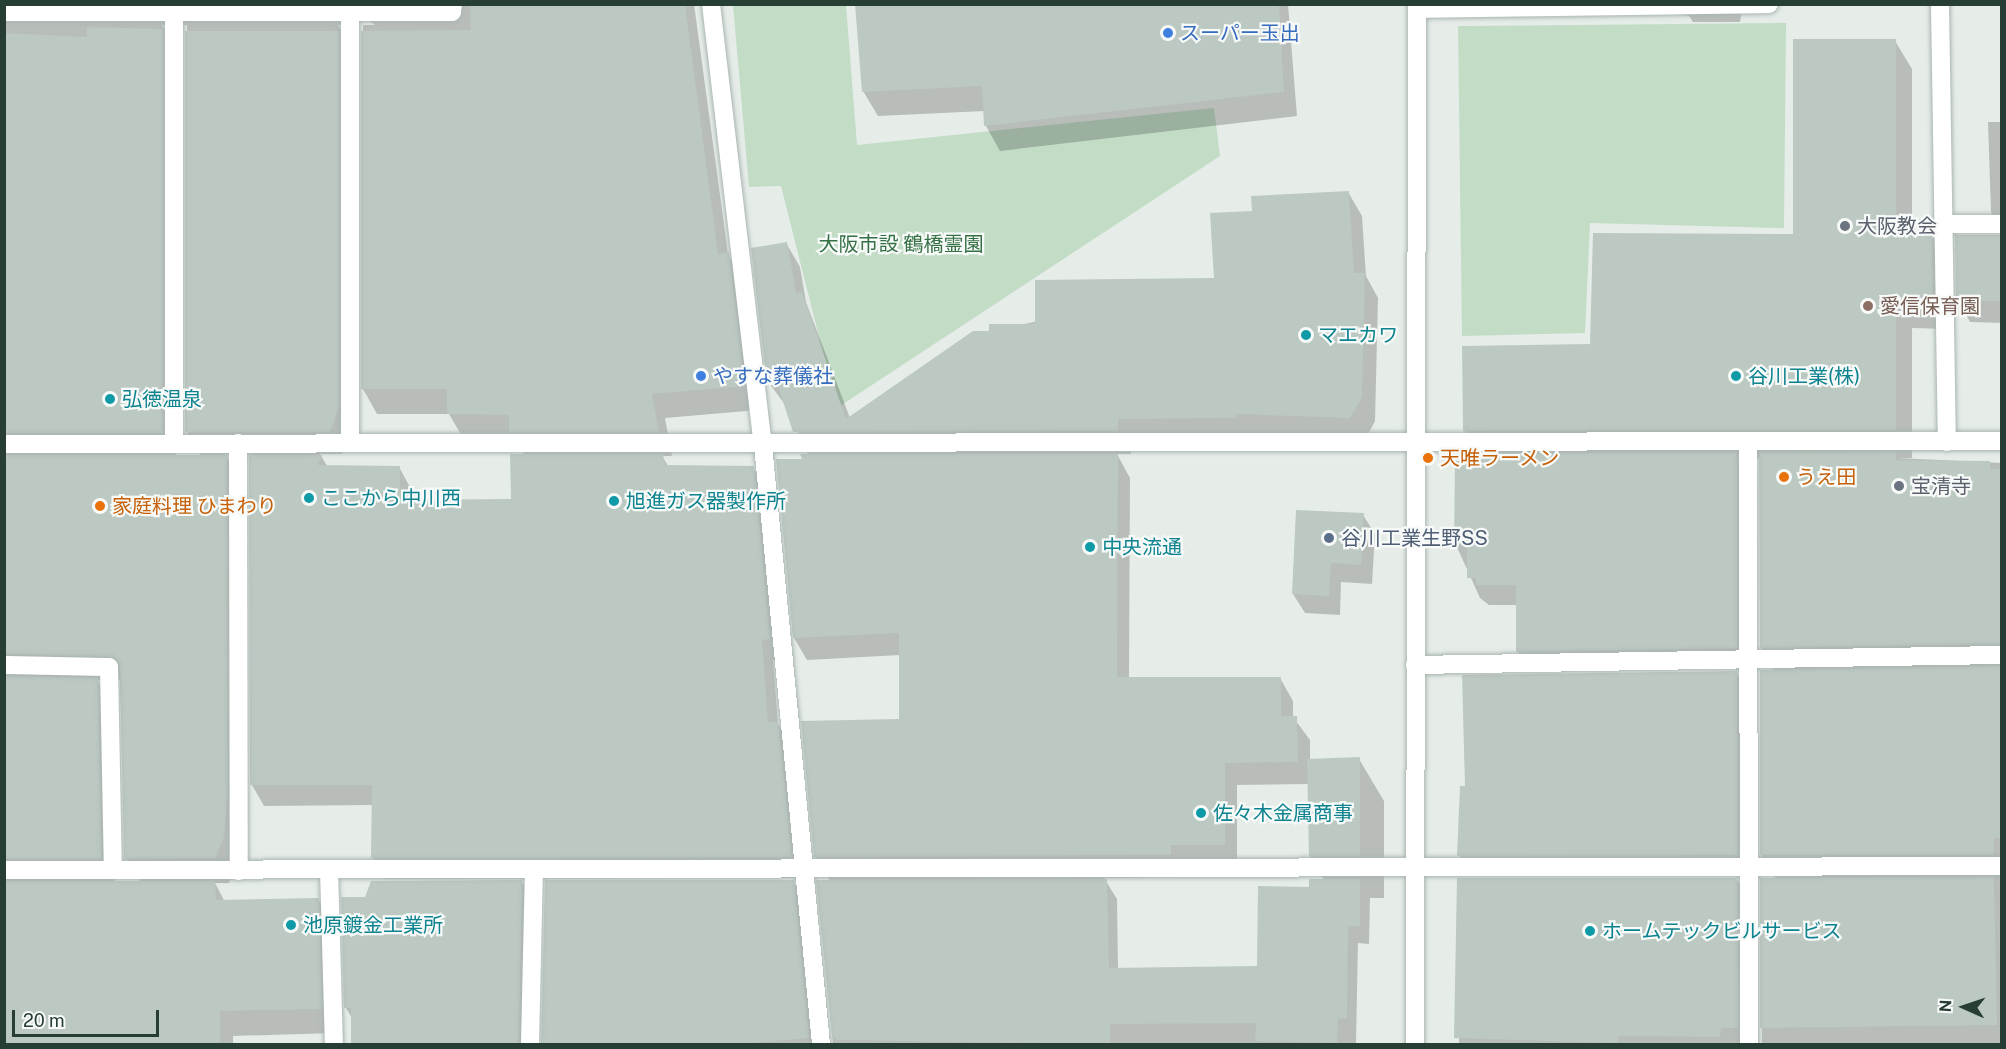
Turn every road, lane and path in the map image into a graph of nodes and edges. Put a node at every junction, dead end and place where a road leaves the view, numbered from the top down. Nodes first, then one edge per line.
1 (453, 4) edge
2 (711, 4) edge
3 (1769, 4) edge
4 (1940, 4) edge
5 (1417, 7) edge
6 (81, 8) edge
7 (350, 8) edge
8 (4, 12) edge
9 (174, 12) junction
10 (1943, 224) junction
11 (2001, 224) edge
12 (350, 441) junction
13 (1748, 441) junction
14 (2001, 441) edge
15 (1947, 442) junction
16 (174, 443) junction
17 (238, 443) junction
18 (1416, 443) junction
19 (4, 444) edge
20 (763, 445) junction
21 (2001, 654) edge
22 (1748, 657) junction
23 (4, 665) edge
24 (1415, 665) junction
25 (1749, 866) junction
26 (2001, 866) edge
27 (113, 867) junction
28 (1416, 867) junction
29 (329, 869) junction
30 (534, 869) junction
31 (802, 869) junction
32 (4, 870) edge
33 (239, 871) junction
34 (334, 1044) edge
35 (530, 1044) edge
36 (821, 1044) edge
37 (1415, 1044) edge
38 (1749, 1044) edge

1 - 7 street
2 - 20 street
3 - 5 street
4 - 10 street
5 - 18 street
6 - 8 street
6 - 9 street
7 - 9 street
7 - 12 street
9 - 16 street
10 - 11 street
10 - 15 street
12 - 17 street
12 - 20 street
13 - 15 street
13 - 18 street
13 - 22 street
14 - 15 street
16 - 17 street
16 - 19 street
17 - 33 street
18 - 20 street
18 - 24 street
20 - 31 street
21 - 22 street
22 - 24 street
22 - 25 street
23 - 27 street
24 - 28 street
25 - 26 street
25 - 28 street
25 - 38 street
27 - 32 street
27 - 33 street
28 - 31 street
28 - 37 street
29 - 30 street
29 - 33 street
29 - 34 street
30 - 31 street
30 - 35 street
31 - 36 street

